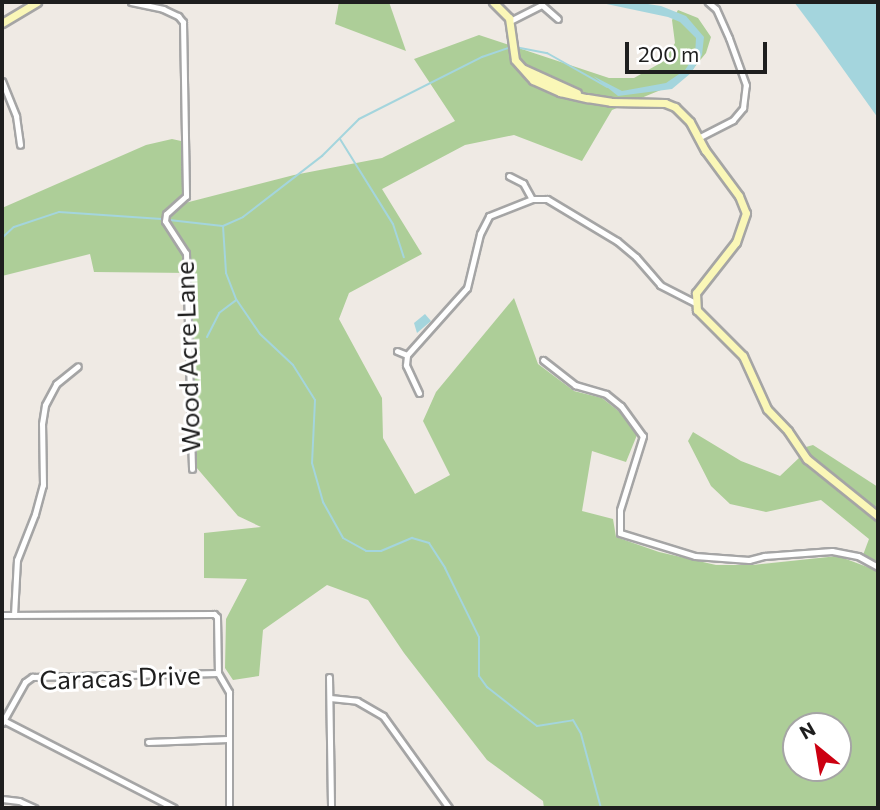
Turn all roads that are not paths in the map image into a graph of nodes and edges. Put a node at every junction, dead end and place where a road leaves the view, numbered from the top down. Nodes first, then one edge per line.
1 (37, 2) edge
2 (131, 2) edge
3 (492, 2) edge
4 (708, 2) edge
5 (558, 19) dead end
6 (510, 21) junction
7 (2, 23) edge
8 (2, 81) edge
9 (698, 138) junction
10 (20, 145) dead end
11 (509, 176) dead end
12 (531, 198) junction
13 (695, 303) junction
14 (397, 351) dead end
15 (407, 355) junction
16 (543, 360) dead end
17 (78, 366) dead end
18 (419, 393) dead end
19 (192, 469) dead end
20 (878, 516) edge
21 (878, 566) edge
22 (2, 615) edge
23 (14, 615) junction
24 (218, 673) junction
25 (329, 677) dead end
26 (330, 698) junction
27 (2, 721) edge
28 (228, 739) junction
29 (148, 742) dead end
30 (2, 799) edge
31 (35, 808) edge
32 (174, 808) edge
33 (229, 808) edge
34 (331, 808) edge
35 (449, 808) edge

1 - 7 street
2 - 19 street, Wood Acre Lane
3 - 6 street
4 - 9 street
5 - 6 street
6 - 9 street
8 - 10 street
9 - 13 street
11 - 12 street
12 - 13 street
12 - 15 street
13 - 20 street
14 - 15 street
15 - 18 street
16 - 21 street
17 - 23 street
22 - 23 street
23 - 24 street
24 - 27 street, Caracas Drive
24 - 28 street
25 - 26 street
26 - 34 street
26 - 35 street
27 - 32 street
28 - 29 street
28 - 33 street
30 - 31 street

